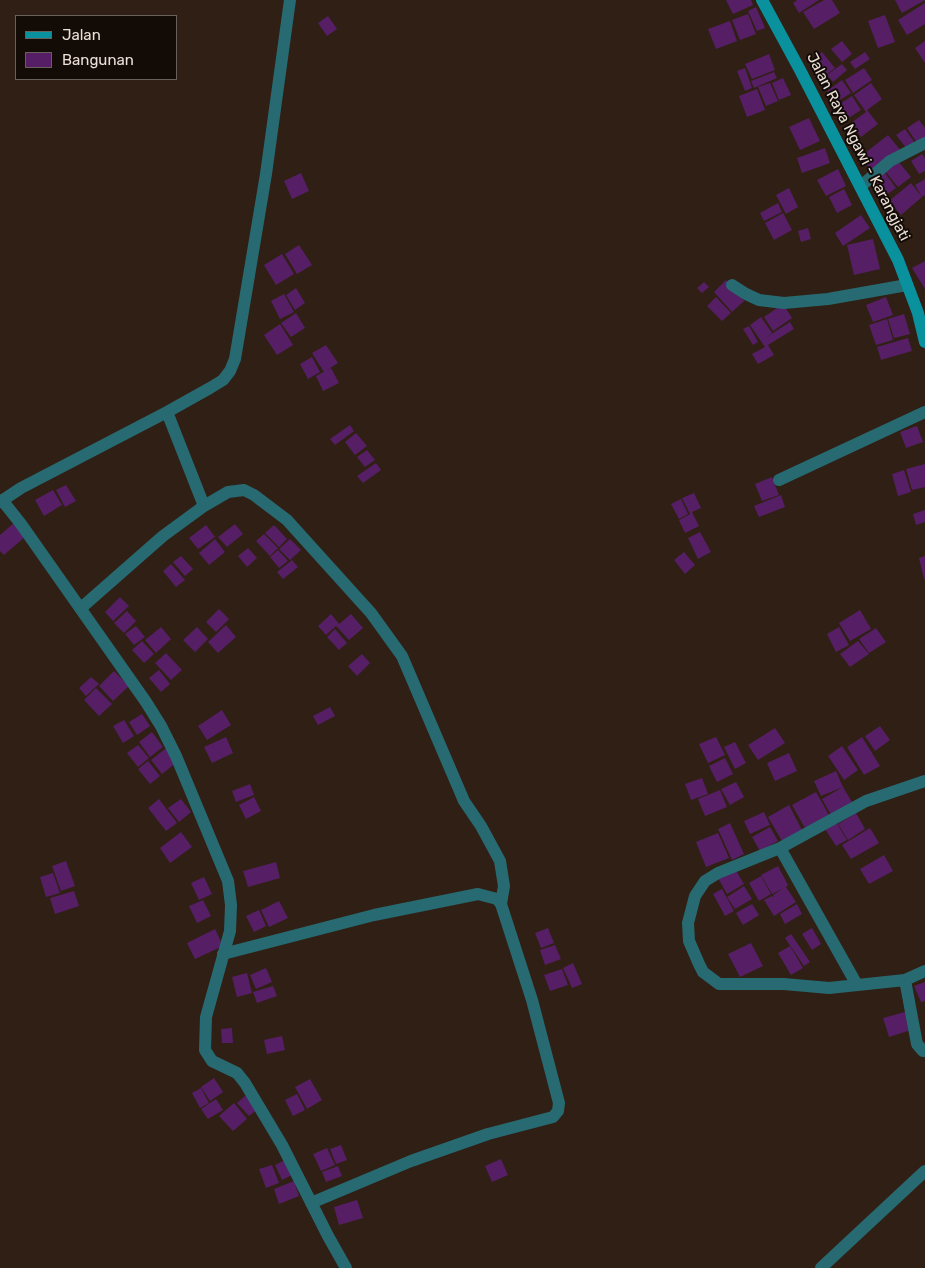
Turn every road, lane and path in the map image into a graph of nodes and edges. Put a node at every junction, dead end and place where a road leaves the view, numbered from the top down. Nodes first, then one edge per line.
1 (290, 0) edge
2 (762, 0) edge
3 (925, 143) edge
4 (861, 186) junction
5 (732, 285) dead end
6 (908, 285) junction
7 (922, 311) edge
8 (925, 342) edge
9 (167, 412) junction
10 (925, 412) edge
11 (779, 480) dead end
12 (1, 501) edge
13 (204, 506) junction
14 (81, 608) junction
15 (925, 781) edge
16 (780, 848) junction
17 (501, 904) junction
18 (223, 954) junction
19 (925, 971) edge
20 (905, 980) junction
21 (857, 986) junction
22 (925, 1051) edge
23 (925, 1171) edge
24 (311, 1203) junction
25 (346, 1268) edge
26 (821, 1268) edge

1 - 9 street
2 - 4 main road, Jalan Raya Ngawi - Karangjati
3 - 4 street
4 - 6 main road, Jalan Raya Ngawi - Karangjati
5 - 6 street
6 - 7 main road, Jalan Raya Ngawi - Karangjati
7 - 8 main road, Jalan Raya Ngawi - Karangjati
9 - 12 street
9 - 13 street
10 - 11 street
12 - 14 street
13 - 14 street
13 - 17 street
14 - 18 street
15 - 16 street
16 - 21 street
16 - 21 street
17 - 18 street
17 - 24 street
18 - 24 street
19 - 20 street
20 - 21 street
20 - 22 street
23 - 26 street
24 - 25 street

